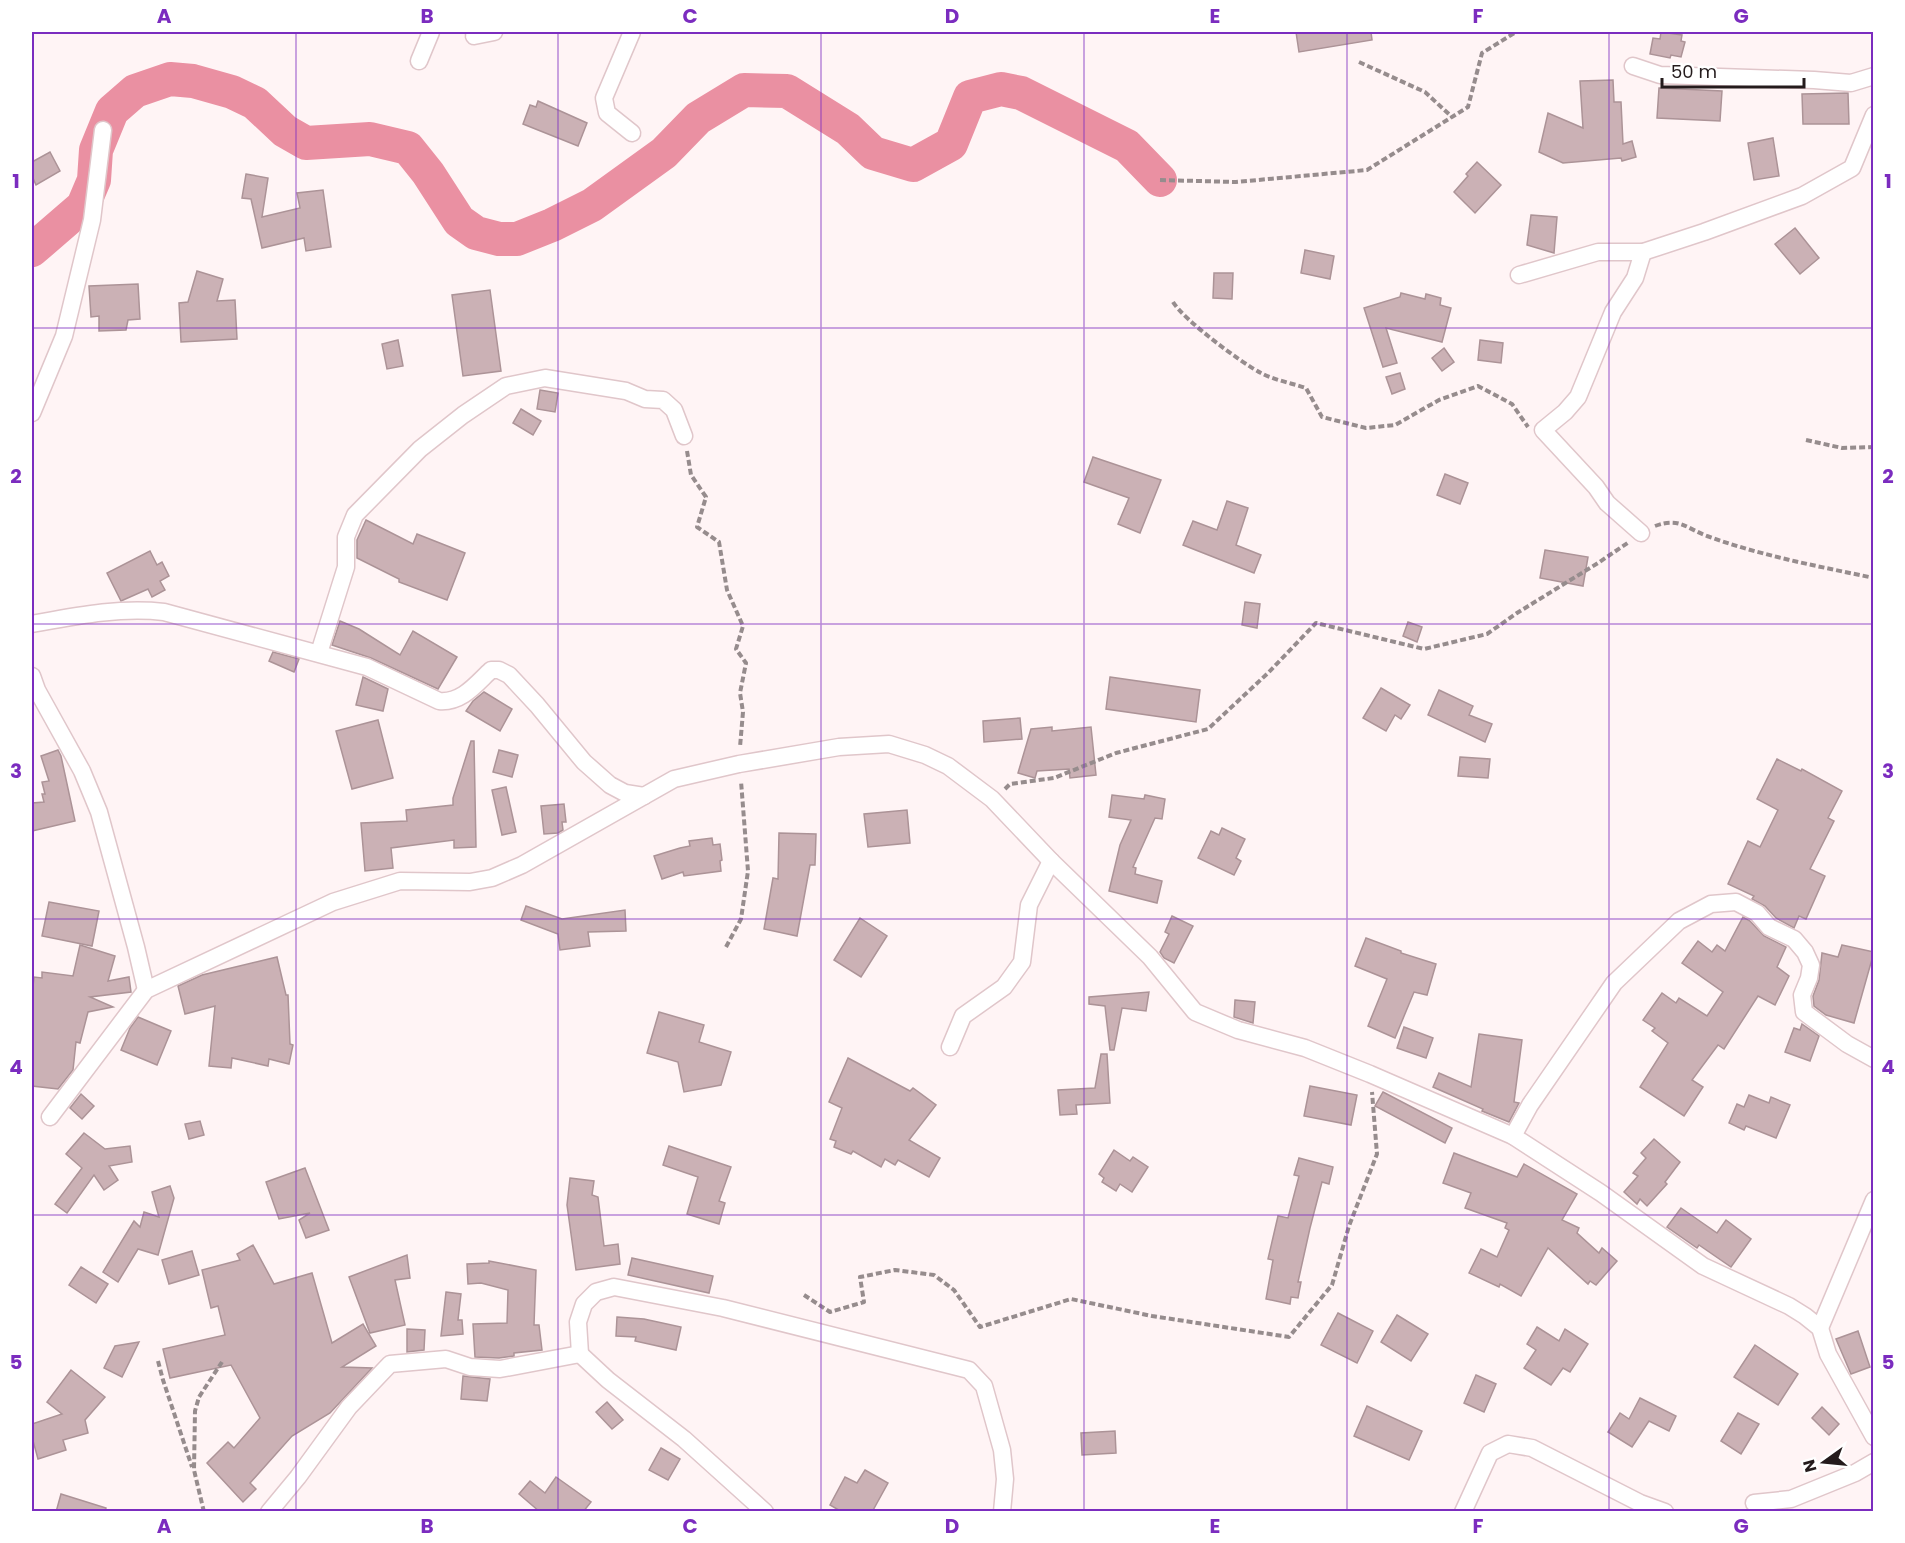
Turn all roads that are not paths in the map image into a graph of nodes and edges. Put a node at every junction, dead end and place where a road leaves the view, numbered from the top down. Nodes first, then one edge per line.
1 (431, 32) edge
2 (494, 32) edge
3 (632, 32) edge
4 (474, 36) dead end
5 (419, 61) dead end
6 (1633, 66) dead end
7 (1874, 76) edge
8 (1874, 115) edge
9 (103, 130) dead end
10 (632, 133) dead end
11 (1643, 252) junction
12 (1519, 275) dead end
13 (32, 413) edge
14 (684, 436) road end
15 (1641, 533) road end
16 (32, 624) edge
17 (319, 653) junction
18 (32, 676) edge
19 (644, 796) junction
20 (1051, 861) junction
21 (146, 990) junction
22 (950, 1047) dead end
23 (1874, 1059) edge
24 (50, 1117) dead end
25 (1513, 1136) junction
26 (1874, 1200) edge
27 (1820, 1328) junction
28 (580, 1354) junction
29 (1874, 1437) edge
30 (1874, 1462) edge
31 (1754, 1503) dead end
32 (268, 1512) edge
33 (765, 1512) edge
34 (1002, 1512) edge
35 (1463, 1512) edge
36 (1665, 1512) edge

1 - 5 street
2 - 4 street
3 - 10 street
6 - 7 street
8 - 11 street
9 - 13 street
11 - 12 street
11 - 15 street
14 - 17 street
16 - 17 street
17 - 19 street
18 - 21 street
19 - 20 street
19 - 21 street
20 - 22 street
20 - 25 street
21 - 24 street
23 - 25 street
25 - 27 street
26 - 27 street
27 - 29 street
28 - 32 street
28 - 33 street
28 - 34 street
30 - 31 street
35 - 36 street

